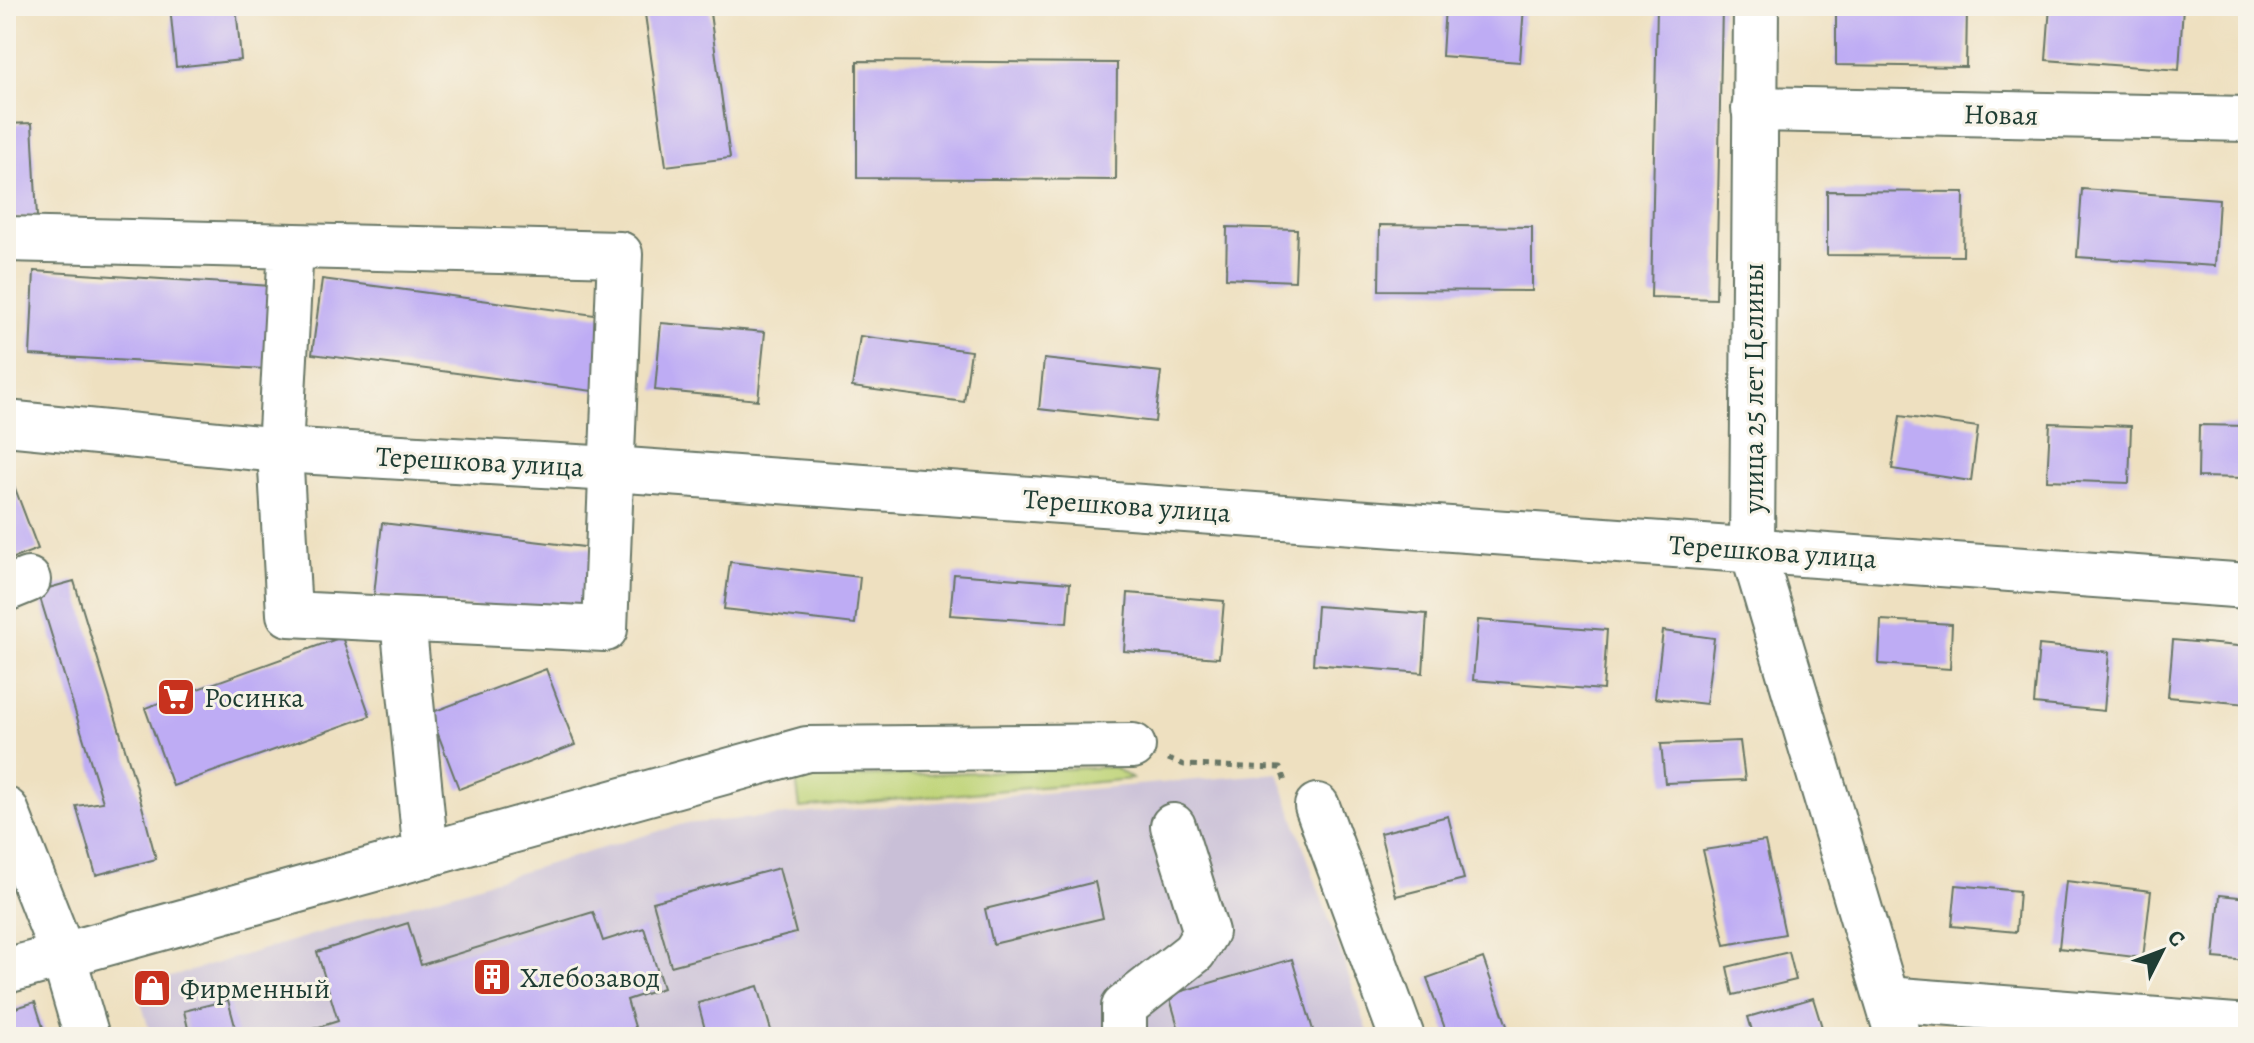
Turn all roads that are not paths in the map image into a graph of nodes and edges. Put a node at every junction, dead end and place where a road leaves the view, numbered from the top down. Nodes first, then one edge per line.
1 (1756, 6) edge
2 (1754, 109) junction
3 (2248, 119) edge
4 (6, 239) edge
5 (291, 246) junction
6 (6, 423) edge
7 (280, 450) junction
8 (612, 469) junction
9 (1752, 549) junction
10 (2248, 586) edge
11 (403, 620) junction
12 (1133, 746) road end
13 (1317, 806) road end
14 (6, 810) edge
15 (1173, 826) dead end
16 (426, 855) junction
17 (63, 955) junction
18 (6, 971) edge
19 (1892, 1018) edge
20 (2248, 1027) edge
21 (87, 1037) edge
22 (1124, 1037) edge
23 (1402, 1037) edge

1 - 2 street, улица 25 лет Целины
2 - 3 street, Новая
2 - 9 street, улица 25 лет Целины
4 - 5 street
5 - 7 street
5 - 8 street
6 - 7 street, Терешкова улица
7 - 8 street, Терешкова улица
7 - 11 street
8 - 9 street, Терешкова улица
8 - 11 street
9 - 10 street, Терешкова улица
9 - 19 street, улица 25 лет Целины
11 - 16 street
12 - 16 street
13 - 23 street
14 - 17 street
15 - 22 street
16 - 17 street
17 - 18 street
17 - 21 street
19 - 20 street

